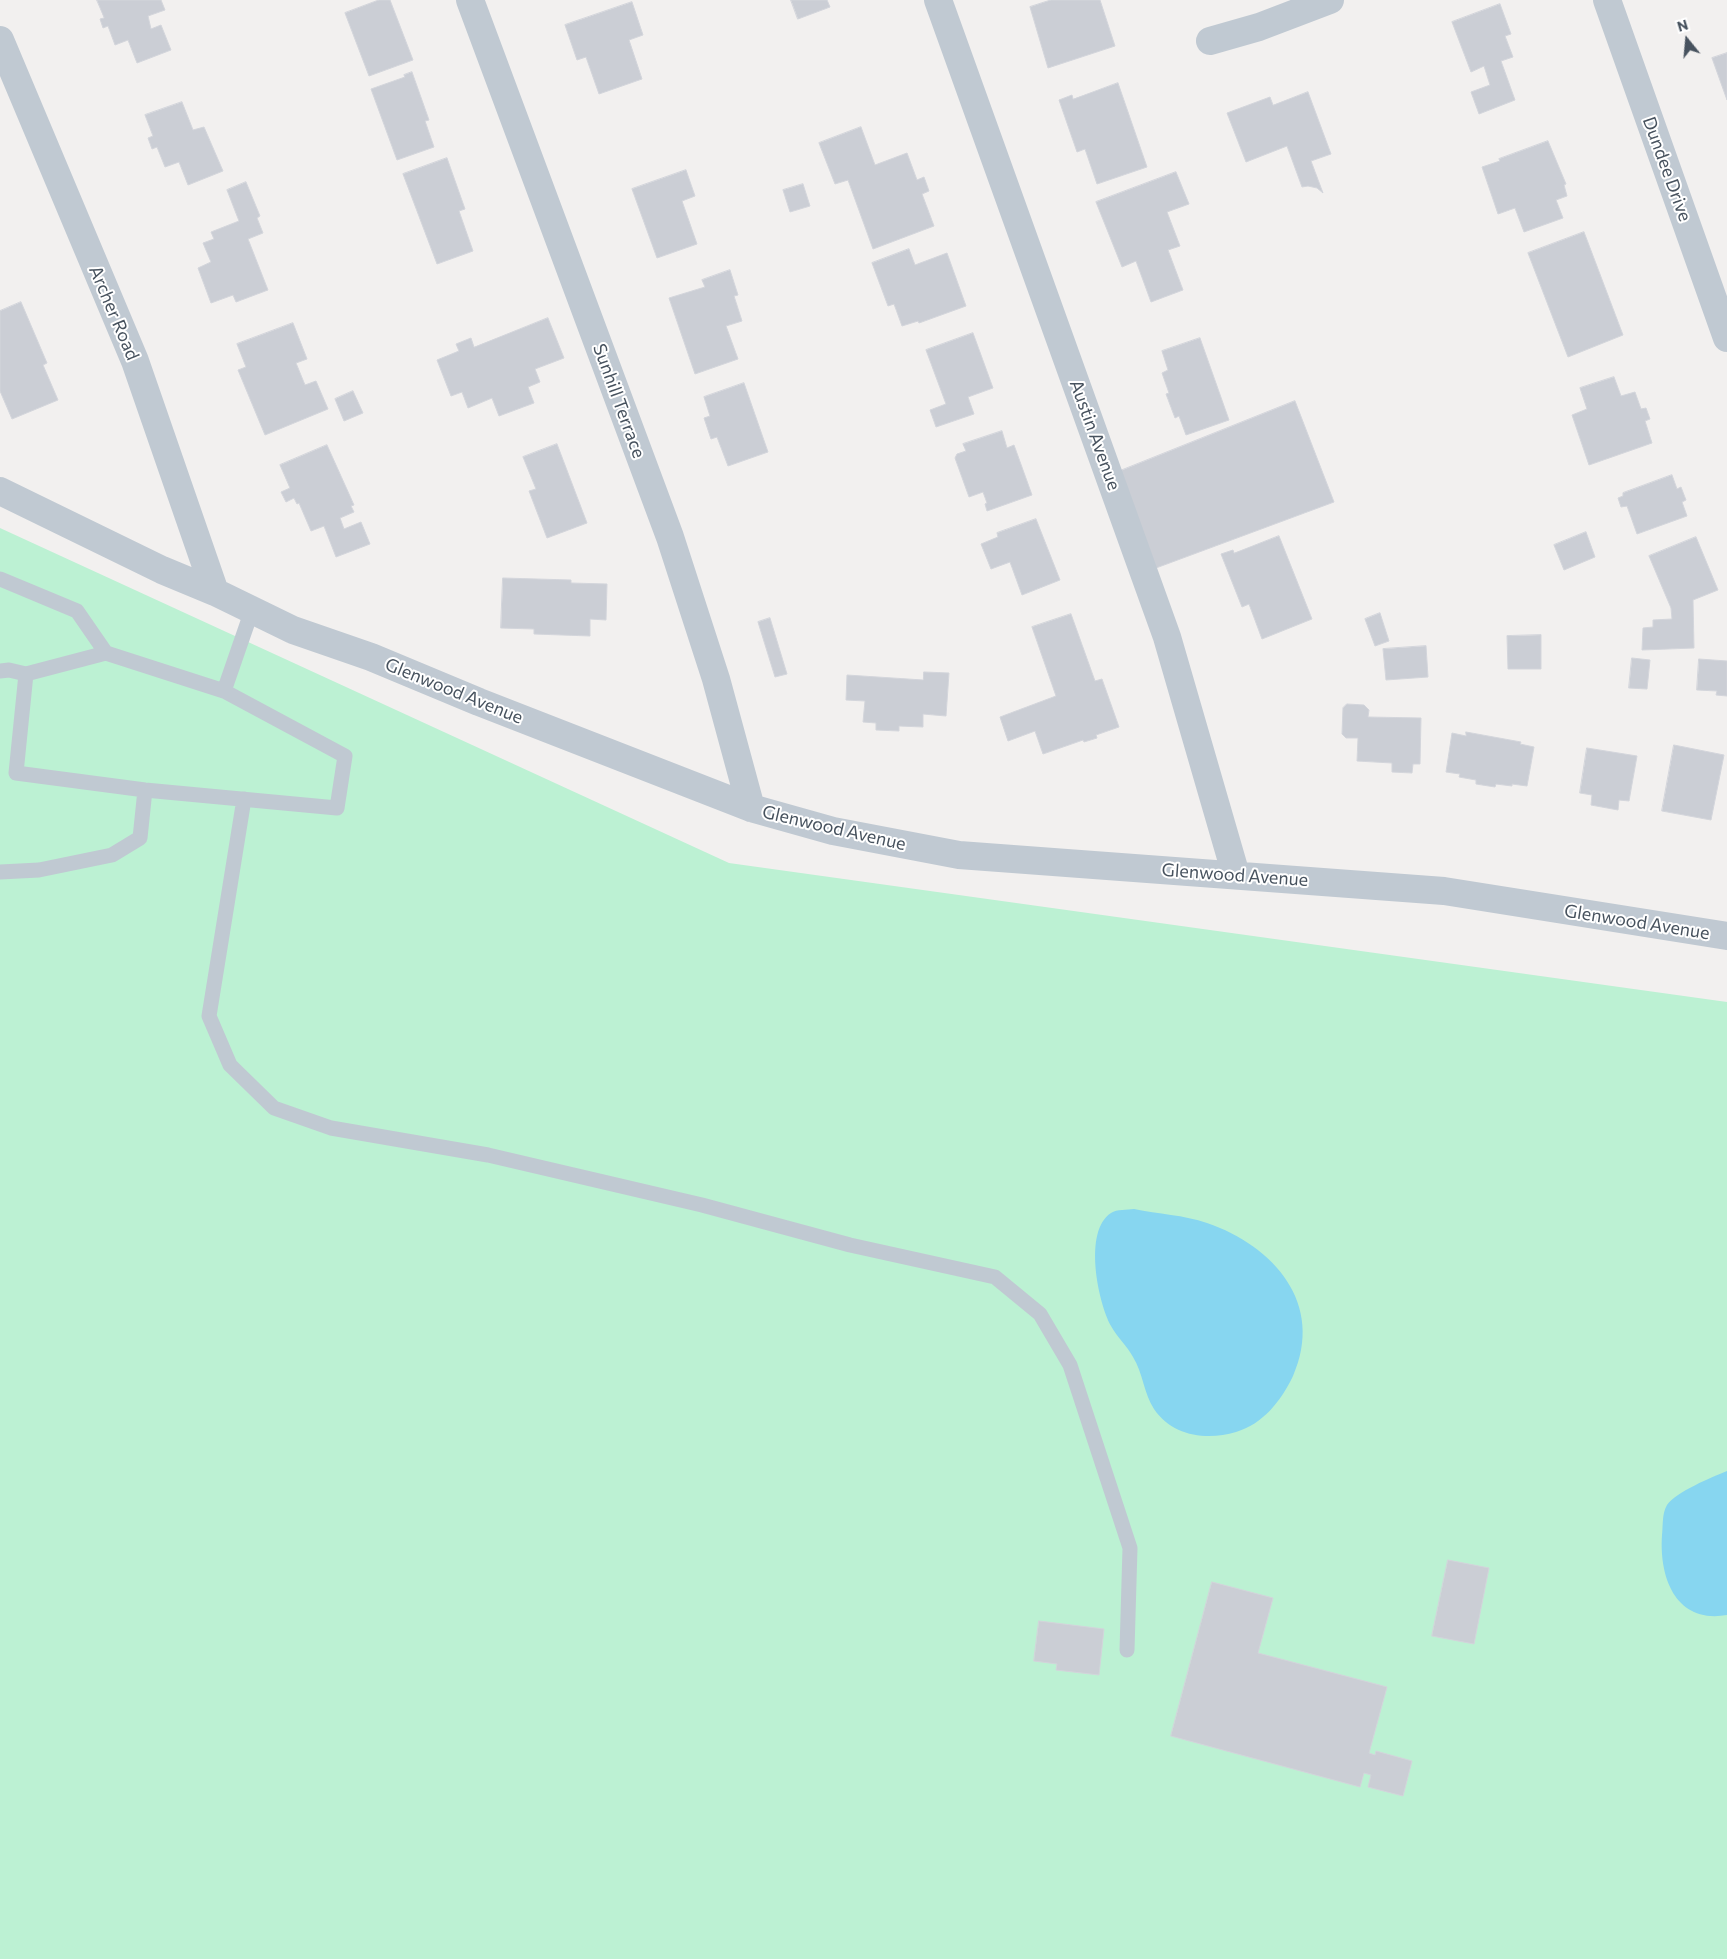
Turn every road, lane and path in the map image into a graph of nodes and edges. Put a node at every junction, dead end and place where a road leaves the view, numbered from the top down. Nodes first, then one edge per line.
1 (470, 0) edge
2 (938, 0) edge
3 (1330, 0) edge
4 (1607, 0) edge
5 (0, 40) edge
6 (1210, 41) dead end
7 (1727, 338) edge
8 (0, 491) edge
9 (0, 579) edge
10 (215, 592) junction
11 (252, 610) junction
12 (106, 654) junction
13 (3, 667) edge
14 (26, 674) junction
15 (224, 691) junction
16 (145, 790) junction
17 (244, 799) junction
18 (751, 808) junction
19 (0, 872) edge
20 (1236, 875) junction
21 (1727, 936) edge
22 (1127, 1650) dead end

1 - 18 street, Sunhill Terrace
2 - 20 street, Austin Avenue
3 - 6 street
4 - 7 street, Dundee Drive
5 - 10 street, Archer Road
8 - 10 street, Glenwood Avenue
9 - 12 lane
10 - 11 street, Glenwood Avenue
11 - 15 lane
11 - 18 street, Glenwood Avenue
12 - 14 lane
12 - 15 lane
13 - 14 lane
14 - 16 lane
15 - 17 lane
16 - 17 lane
16 - 19 lane
17 - 22 lane
18 - 20 street, Glenwood Avenue
20 - 21 street, Glenwood Avenue

